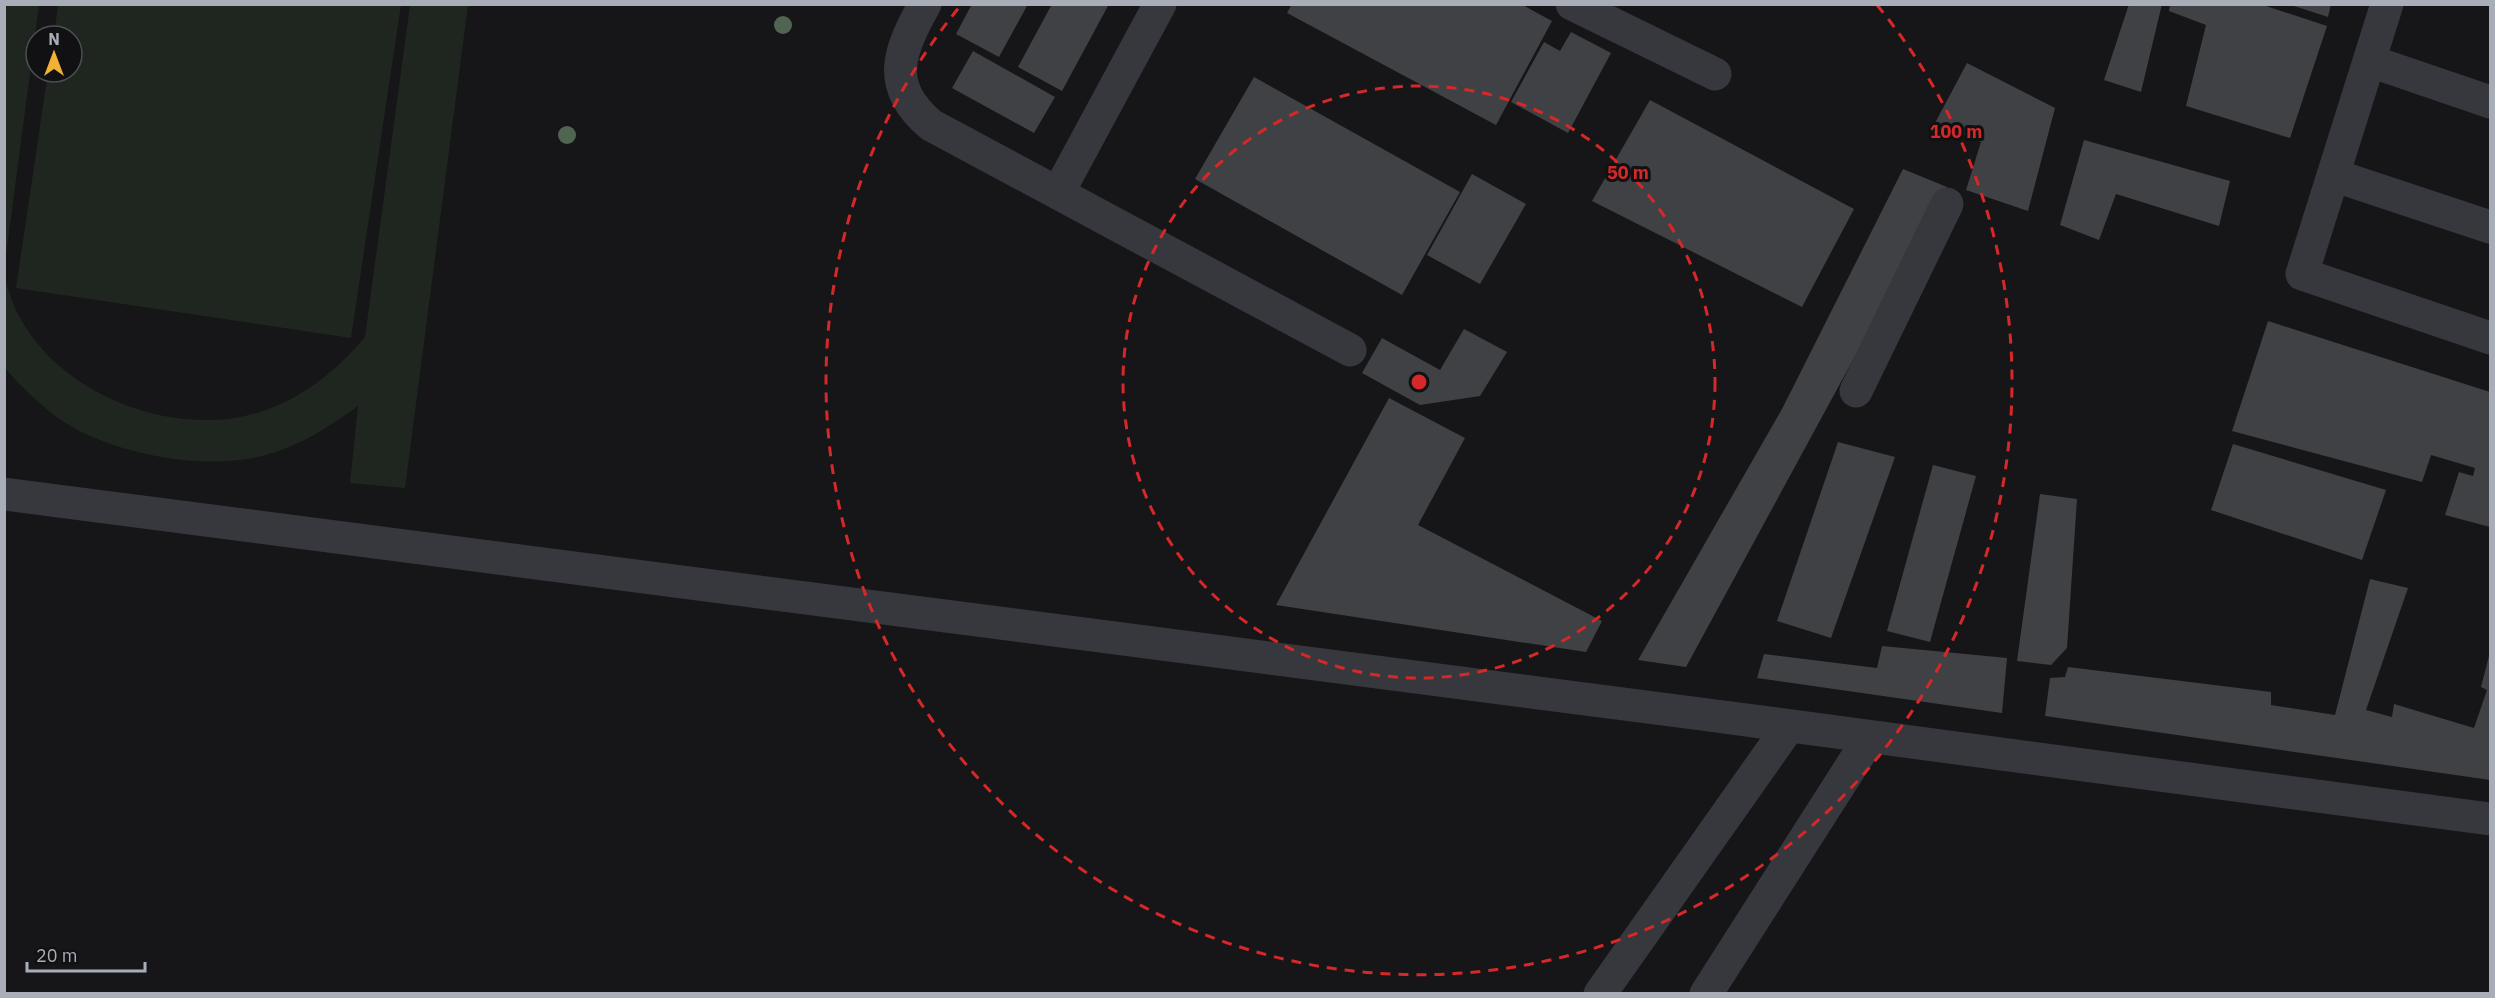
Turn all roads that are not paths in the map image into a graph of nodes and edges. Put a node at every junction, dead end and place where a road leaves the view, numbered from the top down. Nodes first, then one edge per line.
1 (925, 4) edge
2 (1160, 4) edge
3 (1572, 4) edge
4 (2387, 4) edge
5 (2370, 61) junction
6 (1715, 74) dead end
7 (2490, 102) edge
8 (2333, 175) junction
9 (1058, 193) junction
10 (1947, 204) dead end
11 (2490, 227) edge
12 (2490, 338) edge
13 (1350, 350) dead end
14 (1856, 391) dead end
15 (4, 494) edge
16 (1789, 726) junction
17 (1870, 737) junction
18 (2490, 819) edge
19 (1600, 993) edge
20 (1706, 993) edge

1 - 9 street
2 - 9 street
3 - 6 street
4 - 5 street
5 - 7 street
5 - 8 street
8 - 11 street
8 - 12 street
9 - 13 street
10 - 14 street
15 - 16 street
16 - 17 street
16 - 19 street
17 - 18 street
17 - 20 street

